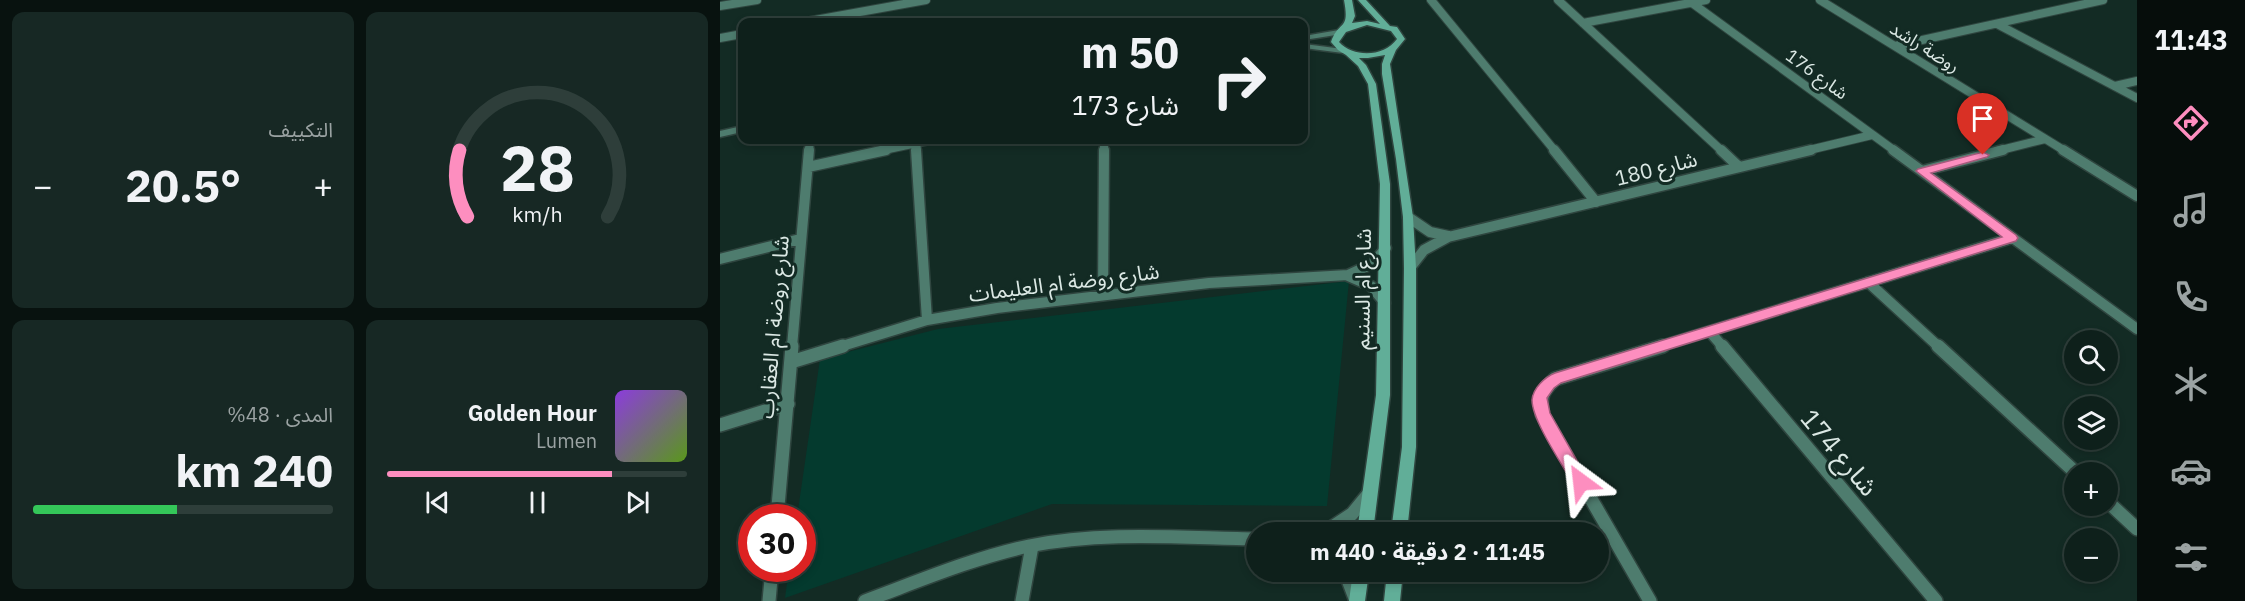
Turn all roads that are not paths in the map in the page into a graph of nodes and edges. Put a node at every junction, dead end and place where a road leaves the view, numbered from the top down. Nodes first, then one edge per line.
1 (757, 0) edge
2 (926, 0) edge
3 (1348, 0) edge
4 (1362, 0) edge
5 (1431, 0) edge
6 (1558, 0) edge
7 (1706, 0) edge
8 (1820, 0) edge
9 (2103, 0) edge
10 (1692, 3) junction
11 (720, 6) edge
12 (826, 18) edge
13 (1583, 23) junction
14 (1997, 24) junction
15 (1387, 26) junction
16 (1343, 30) junction
17 (738, 35) edge
18 (1308, 37) edge
19 (720, 38) edge
20 (1895, 46) junction
21 (1308, 47) edge
22 (1392, 49) junction
23 (1347, 52) junction
24 (2137, 81) edge
25 (2115, 86) junction
26 (2137, 98) edge
27 (738, 122) edge
28 (720, 126) edge
29 (738, 130) edge
30 (720, 134) edge
31 (1872, 135) junction
32 (2045, 139) junction
33 (810, 144) edge
34 (908, 144) edge
35 (916, 144) edge
36 (1104, 144) edge
37 (1739, 167) junction
38 (808, 168) junction
39 (1922, 171) junction
40 (2137, 196) edge
41 (1596, 202) junction
42 (1408, 217) junction
43 (1449, 237) junction
44 (2012, 238) junction
45 (800, 239) junction
46 (1386, 248) junction
47 (720, 259) edge
48 (1410, 268) junction
49 (1348, 275) junction
50 (1868, 282) junction
51 (1103, 296) junction
52 (1385, 303) junction
53 (927, 320) junction
54 (2137, 328) edge
55 (1710, 332) junction
56 (791, 362) junction
57 (788, 404) junction
58 (720, 425) edge
59 (2064, 462) edge
60 (1370, 492) junction
61 (778, 504) edge
62 (2118, 511) edge
63 (1340, 522) edge
64 (1366, 522) edge
65 (1401, 522) edge
66 (2137, 529) edge
67 (1246, 539) edge
68 (1032, 546) junction
69 (771, 582) edge
70 (1350, 582) edge
71 (1359, 582) edge
72 (1394, 582) edge
73 (769, 601) edge
74 (865, 601) edge
75 (1022, 601) edge
76 (1356, 601) edge
77 (1392, 601) edge
78 (1650, 601) edge
79 (1936, 601) edge

1 - 11 street
2 - 12 street
3 - 16 main road
4 - 15 main road
5 - 41 street
6 - 13 street
7 - 10 street
8 - 20 street, روضة راشد
9 - 14 street
10 - 13 street
10 - 31 street, شارع 176
13 - 37 street
14 - 20 street
14 - 25 street
15 - 16 main road
15 - 22 main road
16 - 18 street
16 - 23 main road
17 - 19 street
20 - 32 street, روضة راشد
21 - 23 street
22 - 23 main road
22 - 42 main road
23 - 46 main road, شارع ام السنيم
24 - 25 street
25 - 26 street
27 - 28 street
29 - 30 street
31 - 37 street, شارع 180
31 - 39 street, شارع 176
32 - 39 street
32 - 40 street, روضة راشد
33 - 38 street, شارع روضة ام العقارب
34 - 38 street
35 - 53 street
36 - 51 street
37 - 41 street, شارع 180
38 - 45 street, شارع روضة ام العقارب
39 - 44 street, شارع 176
41 - 43 street, شارع 180
42 - 43 street
42 - 48 main road
43 - 48 street, شارع 180
44 - 50 street
44 - 54 street, شارع 176
45 - 47 street
45 - 56 street, شارع روضة ام العقارب
46 - 49 street, شارع روضة ام العليمات
46 - 52 main road, شارع ام السنيم
48 - 65 main road
49 - 51 street, شارع روضة ام العليمات
49 - 52 street
50 - 55 street
50 - 59 street
51 - 53 street, شارع روضة ام العليمات
52 - 60 main road, شارع ام السنيم
53 - 56 street, شارع روضة ام العليمات
55 - 78 street
55 - 79 street, شارع 174
56 - 57 street, شارع روضة ام العقارب
57 - 58 street
57 - 61 street, شارع روضة ام العقارب
60 - 63 street
60 - 64 main road, شارع ام السنيم
62 - 66 street
67 - 68 street
68 - 74 street
68 - 75 street
69 - 73 street
70 - 76 street
71 - 76 main road
72 - 77 main road

